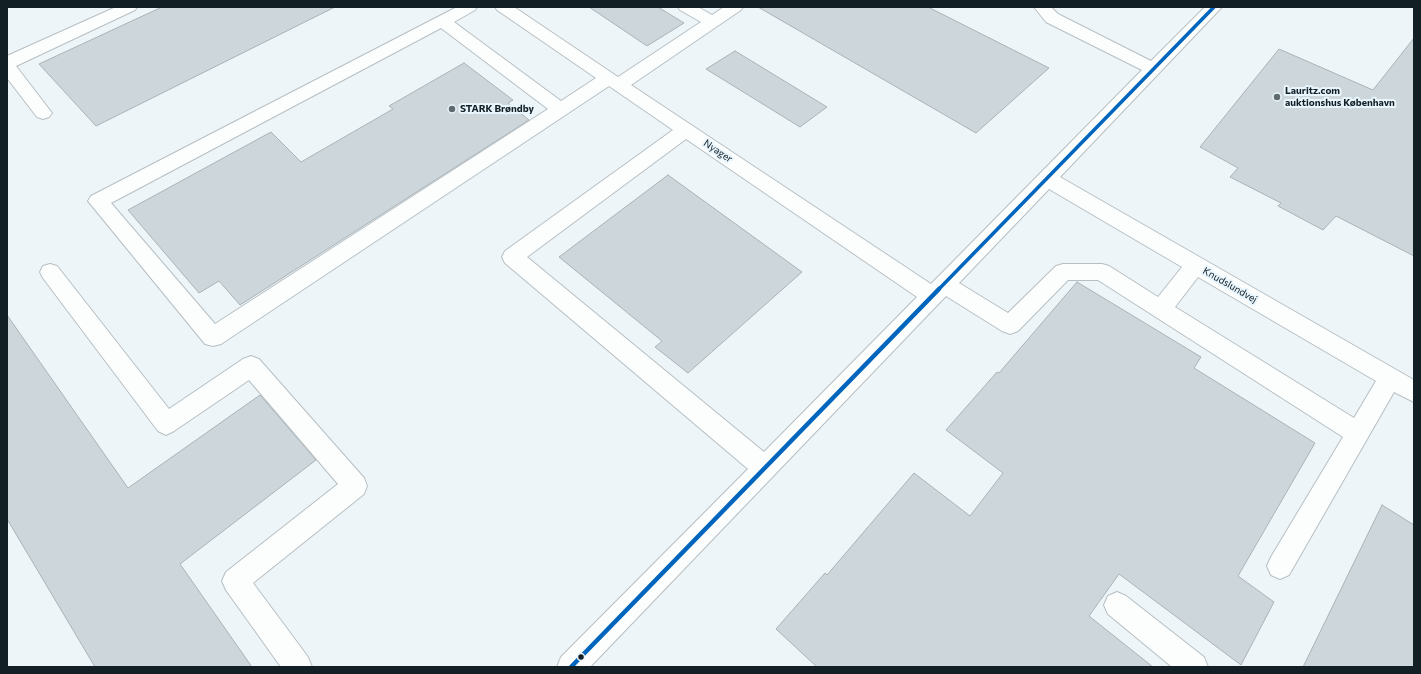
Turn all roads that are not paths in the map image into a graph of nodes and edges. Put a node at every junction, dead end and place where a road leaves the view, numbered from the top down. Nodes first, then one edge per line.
1 (129, 7) edge
2 (469, 7) edge
3 (503, 7) edge
4 (686, 7) edge
5 (735, 7) edge
6 (1042, 7) edge
7 (1214, 7) edge
8 (442, 21) junction
9 (712, 22) junction
10 (7, 63) edge
11 (7, 66) edge
12 (1153, 69) junction
13 (614, 81) junction
14 (561, 110) junction
15 (43, 113) dead end
16 (686, 130) junction
17 (1046, 178) junction
18 (1195, 265) junction
19 (50, 272) dead end
20 (938, 290) junction
21 (1161, 309) junction
22 (1390, 378) junction
23 (1414, 392) edge
24 (1357, 433) junction
25 (765, 468) junction
26 (1280, 566) dead end
27 (1116, 605) dead end
28 (298, 667) edge
29 (571, 667) edge
30 (1194, 667) edge

1 - 10 street
2 - 8 street
3 - 13 street, Nyager
4 - 9 street
5 - 9 street
6 - 12 street
7 - 12 street
8 - 14 street
8 - 14 street
9 - 13 street
11 - 15 street
12 - 17 street
13 - 14 street
13 - 16 street, Nyager
16 - 20 street, Nyager
16 - 25 street
17 - 18 street, Knudslundvej
17 - 20 street
18 - 21 street
18 - 22 street, Knudslundvej
19 - 28 street
20 - 21 street, Nyager
20 - 25 street
21 - 24 street
22 - 23 street, Knudslundvej
22 - 24 street
24 - 26 street
25 - 29 street
27 - 30 street

